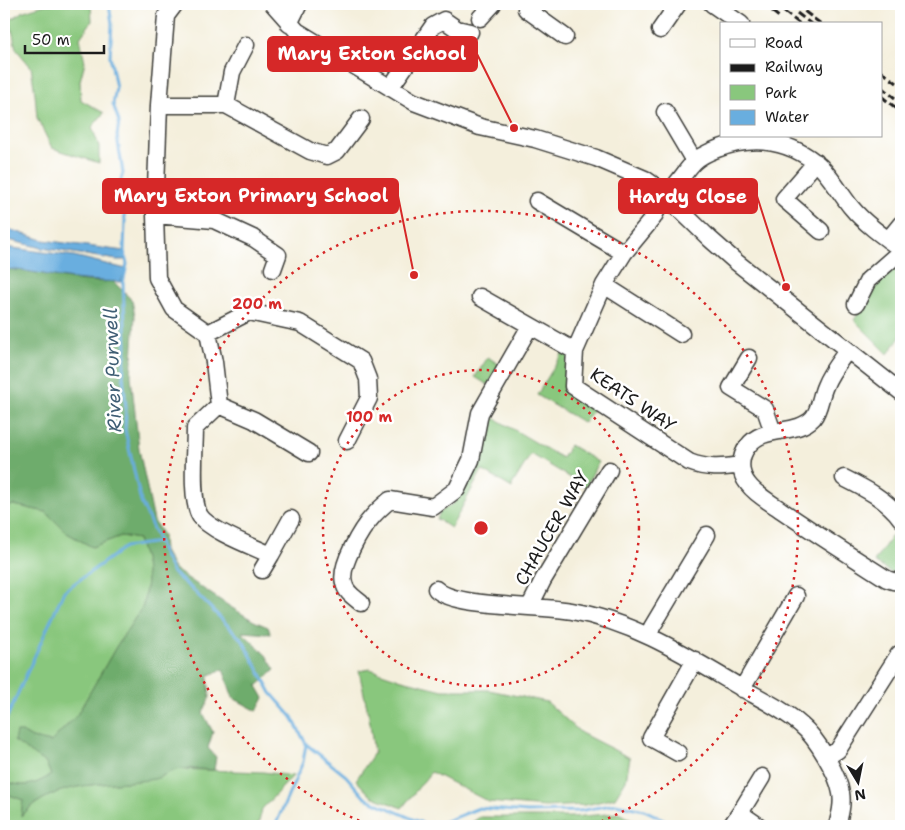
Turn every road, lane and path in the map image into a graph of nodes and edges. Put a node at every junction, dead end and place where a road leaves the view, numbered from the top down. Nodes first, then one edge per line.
1 (175, 4) edge
2 (273, 4) edge
3 (299, 4) edge
4 (494, 4) edge
5 (678, 4) edge
6 (712, 4) edge
7 (524, 5) edge
8 (480, 18) dead end
9 (738, 22) edge
10 (290, 24) junction
11 (660, 30) dead end
12 (470, 32) dead end
13 (565, 37) dead end
14 (246, 45) dead end
15 (390, 88) junction
16 (159, 105) junction
17 (226, 105) junction
18 (665, 112) dead end
19 (361, 119) dead end
20 (751, 138) edge
21 (694, 161) junction
22 (816, 162) junction
23 (677, 183) junction
24 (655, 186) junction
25 (537, 201) dead end
26 (658, 208) junction
27 (678, 208) junction
28 (155, 215) junction
29 (901, 224) edge
30 (821, 231) dead end
31 (897, 247) edge
32 (624, 253) junction
33 (273, 270) dead end
34 (604, 285) junction
35 (480, 297) dead end
36 (856, 304) dead end
37 (530, 326) junction
38 (208, 333) junction
39 (681, 334) dead end
40 (575, 351) junction
41 (848, 351) junction
42 (749, 358) dead end
43 (901, 392) edge
44 (219, 405) junction
45 (773, 432) junction
46 (346, 441) dead end
47 (309, 453) dead end
48 (740, 465) junction
49 (609, 470) dead end
50 (844, 478) dead end
51 (290, 519) dead end
52 (901, 519) edge
53 (707, 534) dead end
54 (271, 556) junction
55 (262, 570) dead end
56 (901, 582) edge
57 (436, 589) dead end
58 (796, 596) dead end
59 (361, 603) dead end
60 (530, 606) junction
61 (649, 636) junction
62 (899, 654) dead end
63 (695, 660) junction
64 (742, 688) junction
65 (678, 753) dead end
66 (826, 757) junction
67 (762, 777) dead end
68 (736, 820) edge
69 (759, 826) edge
70 (837, 826) edge

1 - 16 street
2 - 10 street
3 - 10 street
4 - 8 street
5 - 11 street
6 - 9 street
7 - 13 street
10 - 15 street
12 - 15 street
14 - 17 street
15 - 24 street
16 - 17 street
16 - 28 street
17 - 19 street
18 - 21 street
20 - 21 street
20 - 22 street
21 - 23 street
22 - 30 street
22 - 31 street
23 - 24 street
23 - 27 street
24 - 26 street
25 - 32 street
26 - 27 street
26 - 32 street, KEATS WAY
27 - 41 street
28 - 33 street
28 - 38 street
29 - 31 street
31 - 36 street
32 - 34 street, KEATS WAY
34 - 39 street
34 - 40 street, KEATS WAY
35 - 37 street
37 - 40 street
37 - 59 street
38 - 44 street
38 - 46 street
40 - 48 street, KEATS WAY
41 - 43 street
41 - 45 street
42 - 45 street
44 - 47 street
44 - 54 street
45 - 48 street
48 - 56 street
49 - 60 street, CHAUCER WAY
50 - 52 street
51 - 54 street
53 - 61 street
54 - 55 street
57 - 60 street, CHAUCER WAY
58 - 64 street
60 - 61 street, CHAUCER WAY
61 - 63 street, CHAUCER WAY
62 - 66 street
63 - 64 street, CHAUCER WAY
63 - 65 street
64 - 66 street, CHAUCER WAY
66 - 70 street, CHAUCER WAY
67 - 68 street
68 - 69 street

